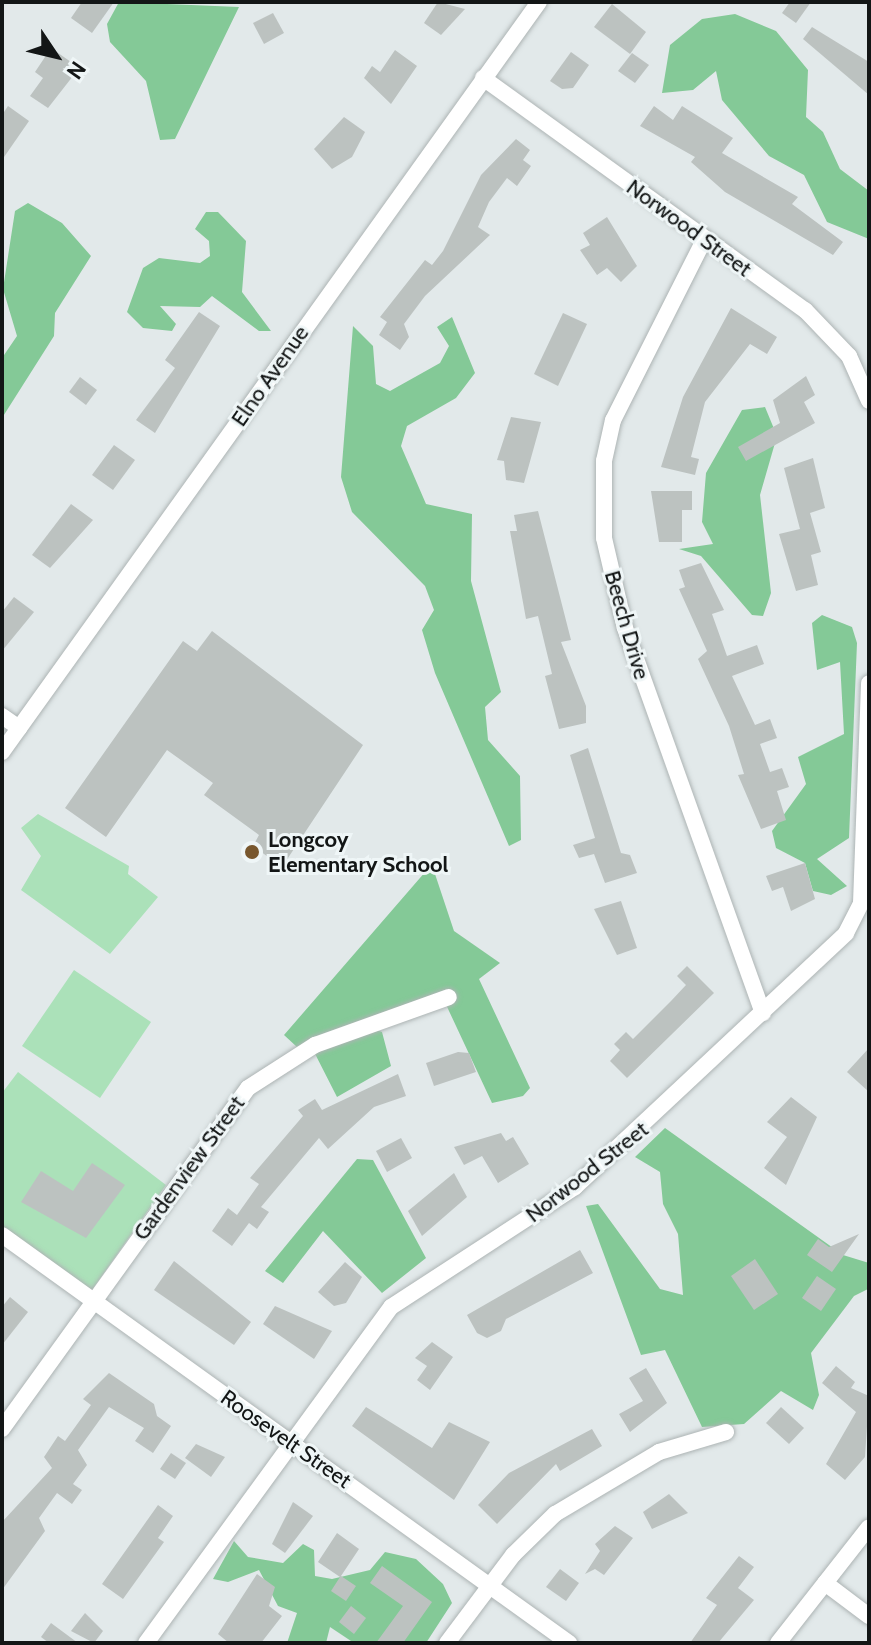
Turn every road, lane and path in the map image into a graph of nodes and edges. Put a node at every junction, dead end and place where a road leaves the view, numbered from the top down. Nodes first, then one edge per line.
1 (539, 2) edge
2 (483, 78) junction
3 (704, 240) junction
4 (869, 401) edge
5 (869, 683) edge
6 (2, 716) edge
7 (19, 728) junction
8 (2, 752) edge
9 (449, 997) dead end
10 (763, 1013) junction
11 (2, 1235) edge
12 (92, 1302) junction
13 (2, 1429) edge
14 (726, 1432) dead end
15 (290, 1441) junction
16 (869, 1527) edge
17 (825, 1583) junction
18 (488, 1586) junction
19 (869, 1616) edge
20 (146, 1643) edge
21 (447, 1643) edge
22 (569, 1643) edge
23 (778, 1643) edge

1 - 2 street, Elno Avenue
2 - 3 street, Norwood Street
2 - 7 street, Elno Avenue
3 - 4 street, Norwood Street
3 - 10 street, Beech Drive
5 - 10 street, Norwood Street
6 - 7 street
7 - 8 street, Elno Avenue
9 - 12 street, Gardenview Street
10 - 15 street, Norwood Street
11 - 12 street, Roosevelt Street
12 - 13 street, Gardenview Street
12 - 15 street, Roosevelt Street
14 - 18 street
15 - 18 street, Roosevelt Street
15 - 20 street, Norwood Street
16 - 17 street
17 - 19 street
17 - 23 street
18 - 21 street
18 - 22 street, Roosevelt Street

